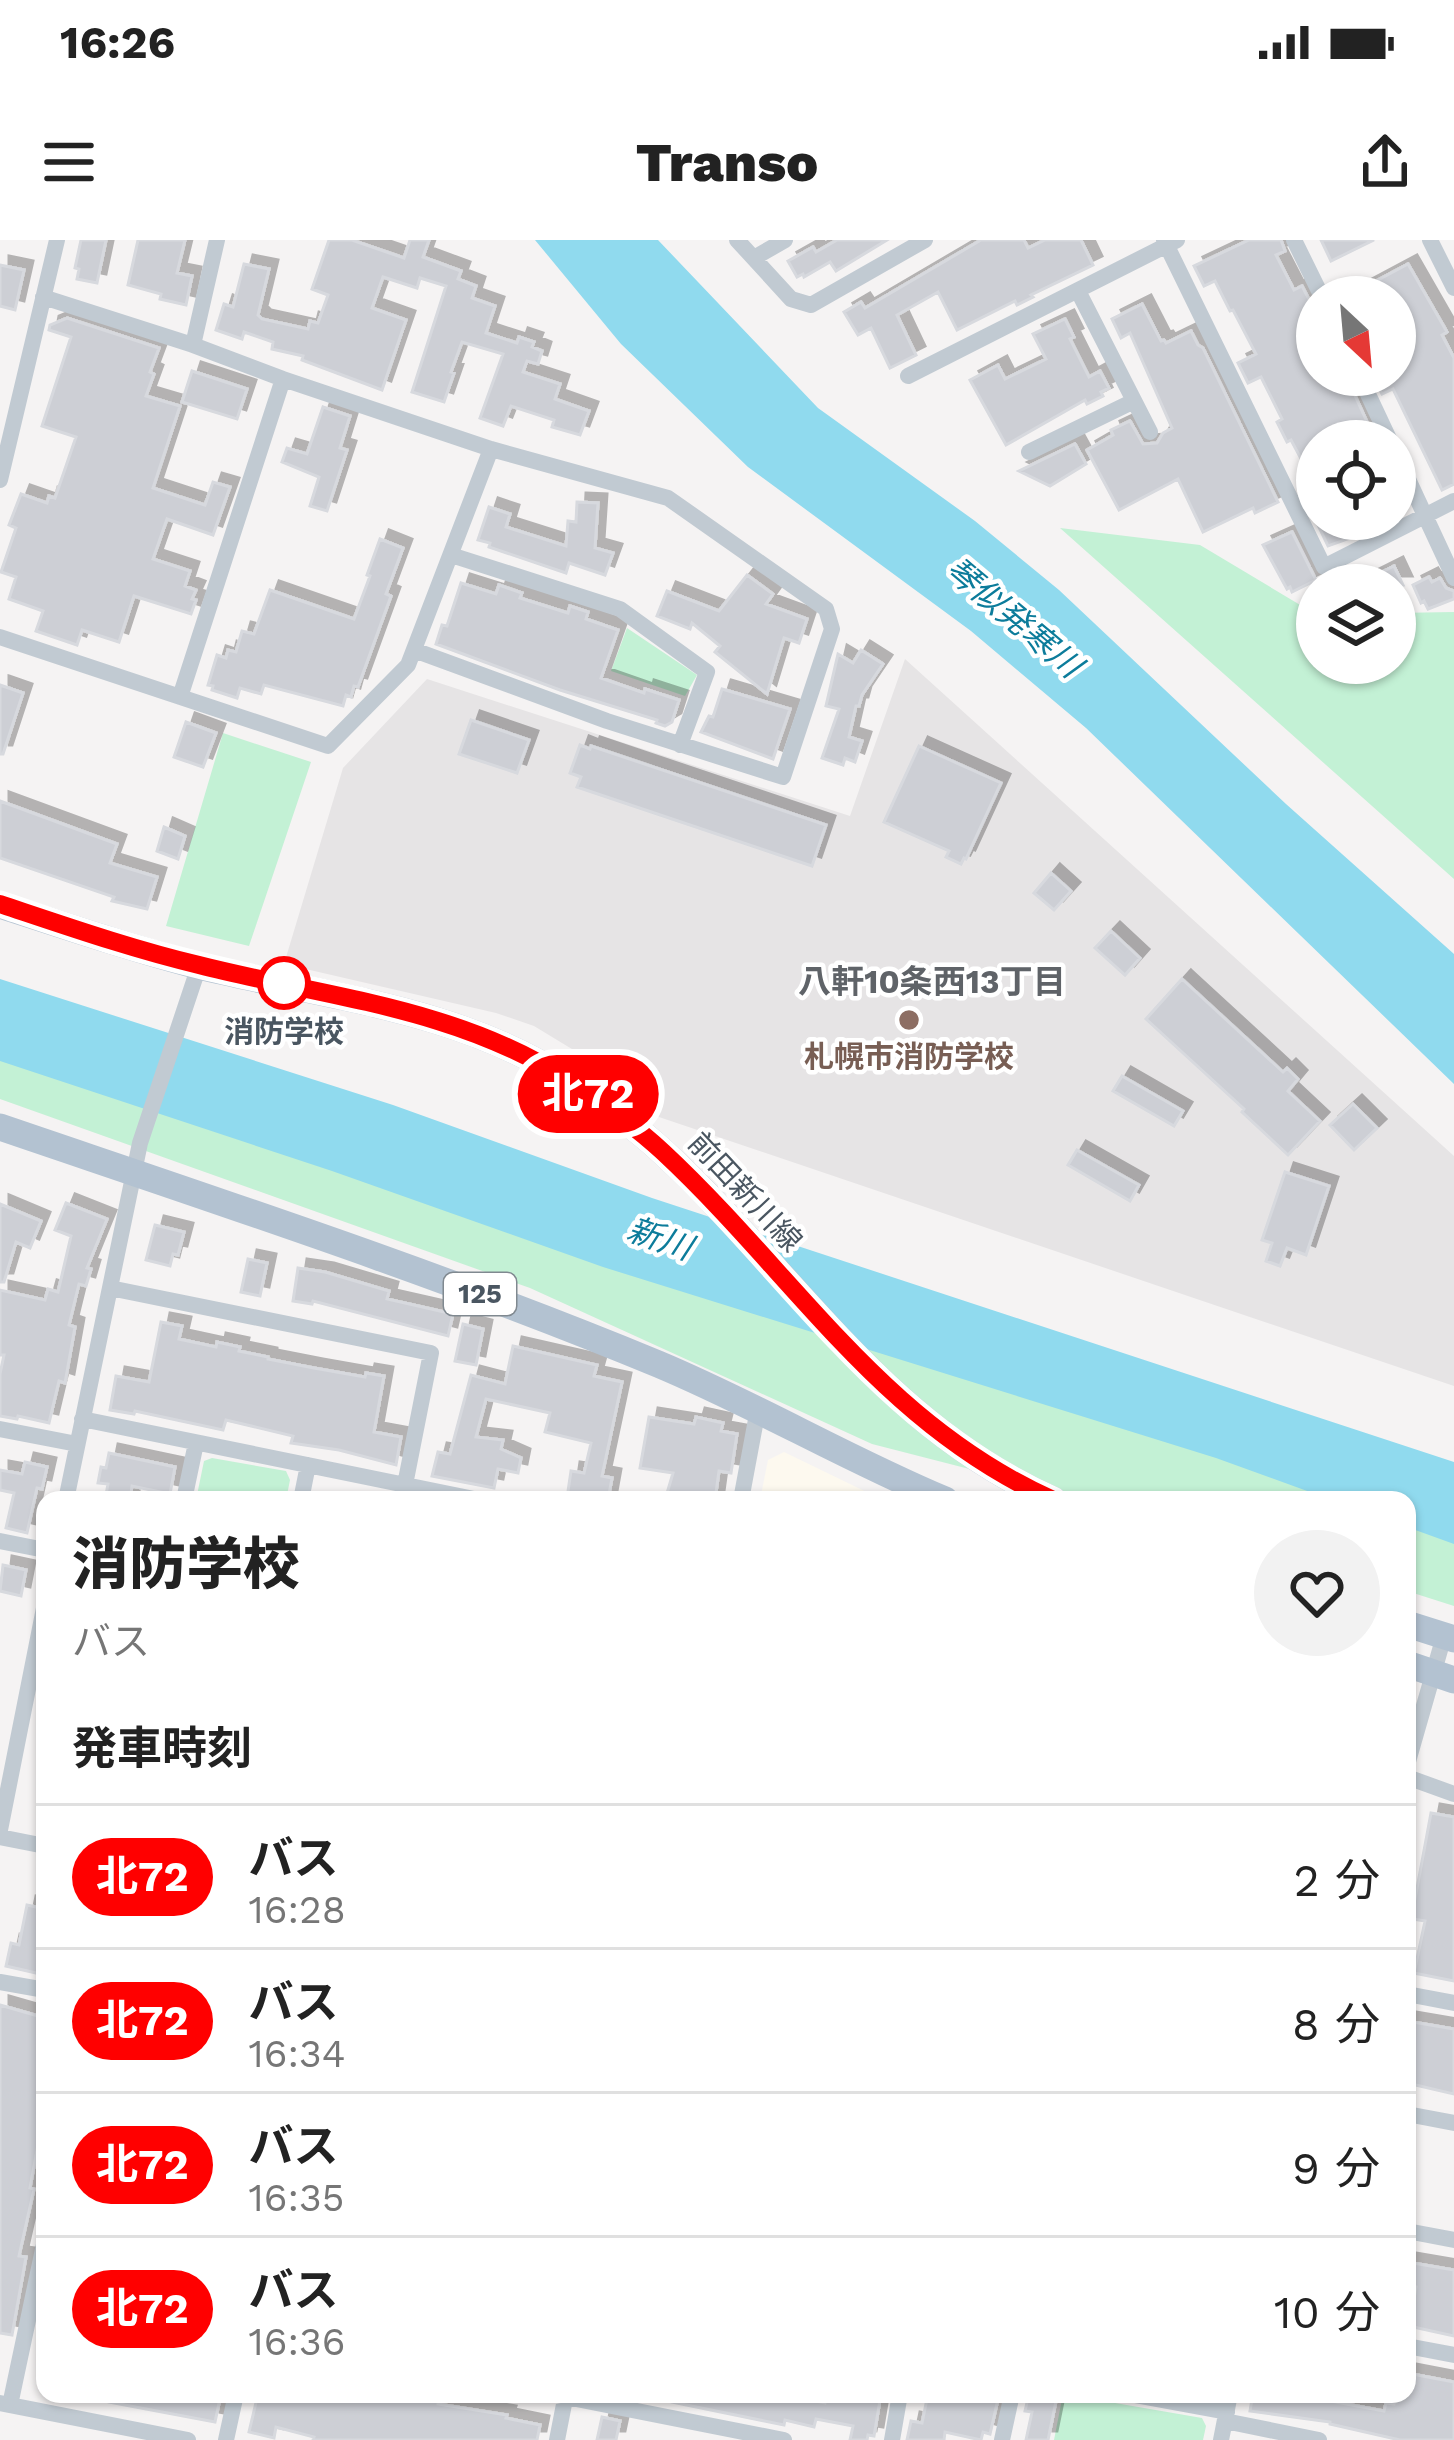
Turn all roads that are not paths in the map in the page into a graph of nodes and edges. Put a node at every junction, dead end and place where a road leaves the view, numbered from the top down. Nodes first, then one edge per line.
1 (57, 240) edge
2 (217, 240) edge
3 (737, 240) edge
4 (785, 240) edge
5 (925, 240) edge
6 (1294, 240) edge
7 (1430, 240) edge
8 (1169, 242) edge
9 (754, 258) junction
10 (1312, 276) edge
11 (1454, 288) edge
12 (1078, 291) junction
13 (43, 297) junction
14 (193, 344) junction
15 (908, 376) dead end
16 (283, 379) junction
17 (1133, 400) junction
18 (1150, 432) dead end
19 (491, 449) junction
20 (1028, 452) dead end
21 (0, 480) edge
22 (1416, 494) edge
23 (1454, 501) edge
24 (1426, 515) junction
25 (451, 555) junction
26 (1454, 578) edge
27 (0, 637) edge
28 (414, 650) junction
29 (180, 697) junction
30 (680, 745) junction
31 (0, 904) edge
32 (199, 965) junction
33 (0, 1126) edge
34 (135, 1173) junction
35 (110, 1288) junction
36 (758, 1409) junction
37 (82, 1419) junction
38 (0, 1429) edge
39 (196, 1443) junction
40 (77, 1444) junction
41 (308, 1466) junction
42 (67, 1491) edge
43 (186, 1491) edge
44 (303, 1491) edge
45 (400, 1491) edge
46 (404, 1491) edge
47 (743, 1491) edge
48 (924, 1491) edge
49 (1033, 1491) edge
50 (0, 1541) edge
51 (36, 1548) edge
52 (1416, 1627) edge
53 (1449, 1638) edge
54 (36, 1649) edge
55 (1432, 1672) edge
56 (1416, 1732) edge
57 (1416, 1781) edge
58 (1454, 1794) edge
59 (0, 1833) edge
60 (36, 1843) edge
61 (0, 1982) edge
62 (36, 1988) edge
63 (1416, 1996) edge
64 (1454, 2003) edge
65 (1416, 2116) edge
66 (1454, 2123) edge
67 (1416, 2233) edge
68 (1454, 2240) edge
69 (36, 2299) edge
70 (1416, 2348) edge
71 (1454, 2355) edge
72 (234, 2403) edge
73 (560, 2403) edge
74 (601, 2403) edge
75 (898, 2403) edge
76 (1010, 2403) edge
77 (1167, 2403) edge
78 (5, 2404) edge
79 (1226, 2417) edge
80 (188, 2440) edge
81 (226, 2440) edge
82 (557, 2440) edge
83 (784, 2440) edge
84 (892, 2440) edge
85 (1002, 2440) edge
86 (1319, 2440) edge

1 - 13 street
2 - 14 street
3 - 9 street
4 - 9 street
5 - 9 street
6 - 10 street
7 - 11 street
8 - 12 street
8 - 24 street
12 - 15 street
12 - 17 street
13 - 14 street
13 - 21 street
14 - 16 street
16 - 19 street
16 - 29 street
17 - 18 street
17 - 20 street
19 - 25 street
19 - 30 street
22 - 24 street
23 - 24 street
24 - 26 street
25 - 28 street
25 - 30 street
27 - 29 street
28 - 29 street
28 - 30 street
31 - 32 main road, 前田新川線
32 - 34 street
32 - 49 main road, 前田新川線
33 - 34 main road, 125
34 - 35 street
34 - 36 main road, 125
35 - 37 street
35 - 46 street
36 - 47 street
36 - 48 main road, 125
37 - 39 street
37 - 40 street
38 - 40 street
39 - 41 street
39 - 43 street
40 - 42 street
41 - 44 street
41 - 45 street
50 - 51 street
52 - 53 main road
53 - 55 street
54 - 59 street
55 - 56 street
57 - 58 street
59 - 60 street
61 - 62 street
63 - 64 street
65 - 66 street
67 - 68 street
69 - 78 street
70 - 71 street
72 - 81 street
73 - 82 street
74 - 83 street
75 - 84 street
76 - 85 street
77 - 79 street
78 - 80 street
79 - 86 street

